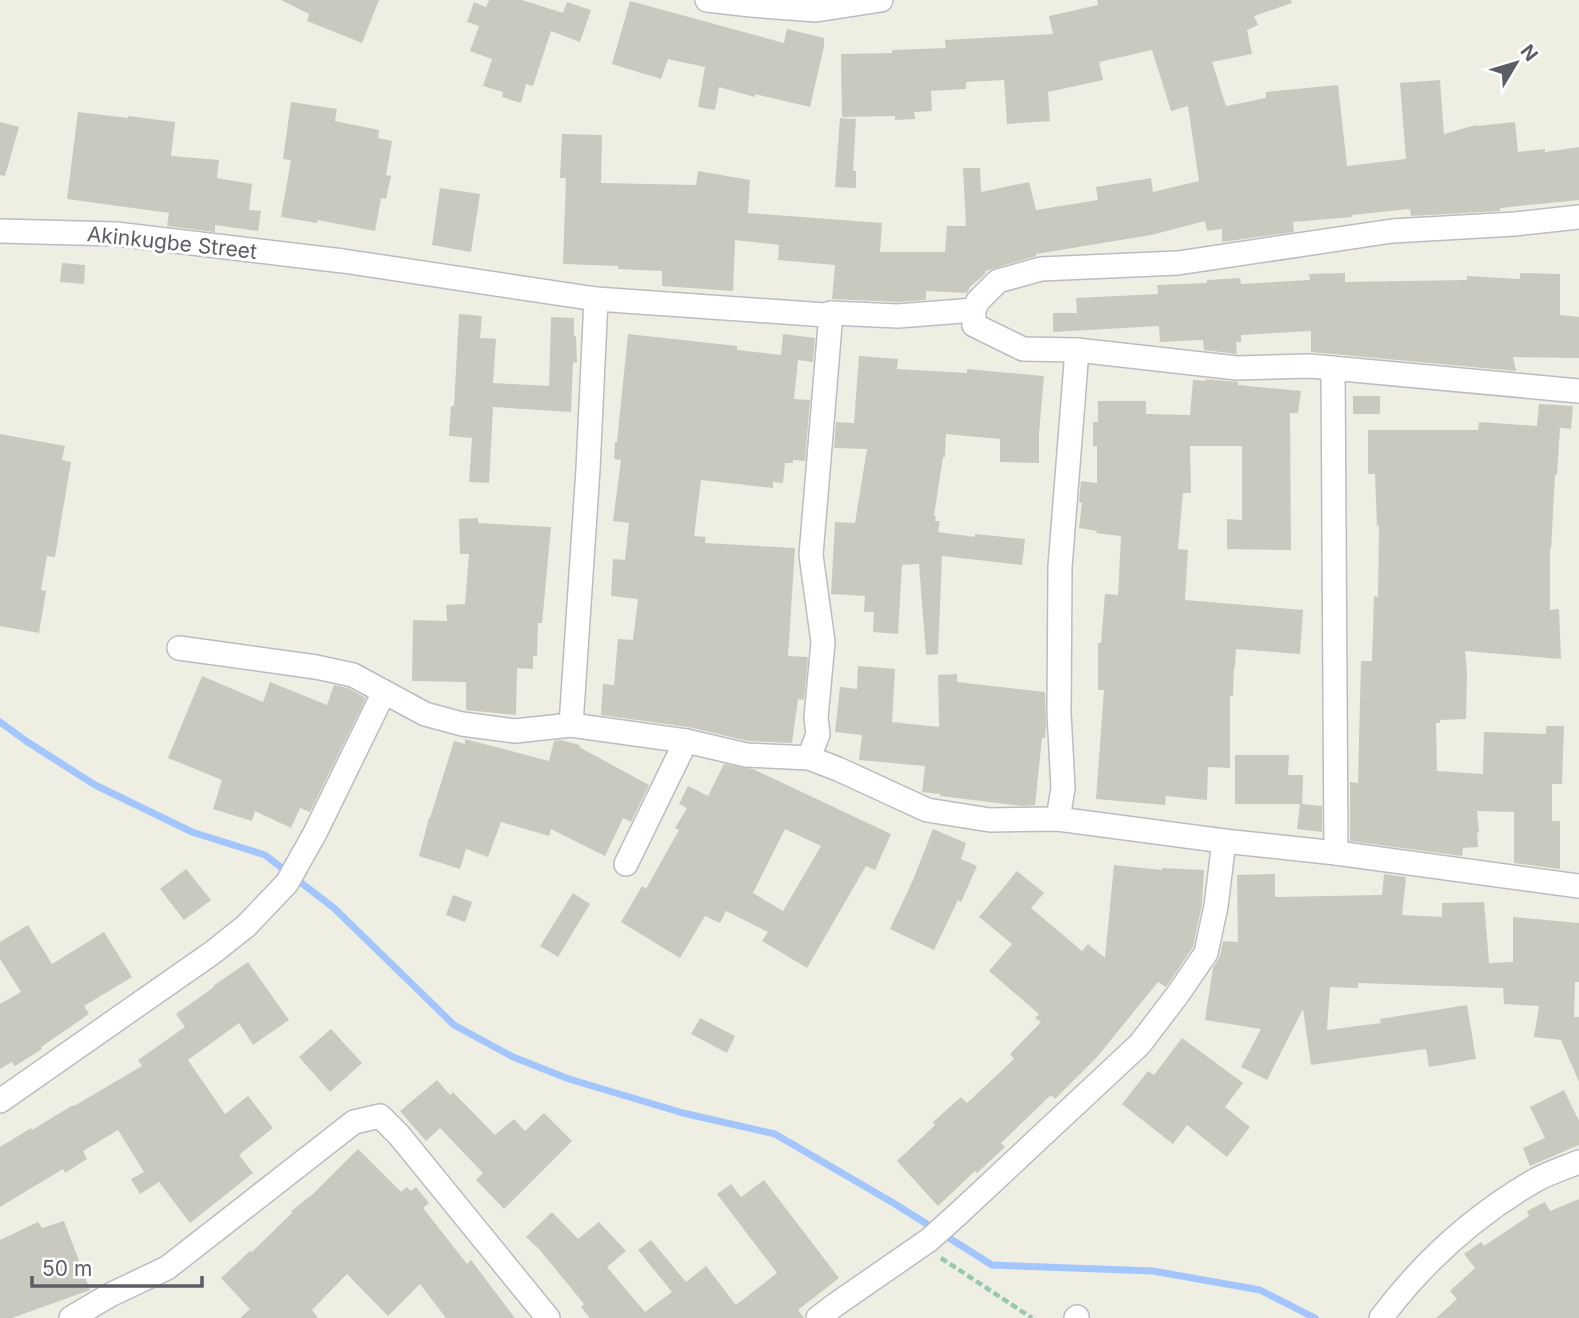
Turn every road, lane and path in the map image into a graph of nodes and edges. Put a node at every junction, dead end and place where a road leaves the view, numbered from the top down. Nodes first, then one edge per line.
1 (707, 0) edge
2 (881, 0) edge
3 (1579, 217) edge
4 (0, 231) edge
5 (596, 299) junction
6 (974, 310) junction
7 (831, 313) junction
8 (1077, 350) junction
9 (1333, 368) junction
10 (1579, 391) edge
11 (179, 648) dead end
12 (384, 692) junction
13 (571, 725) junction
14 (686, 741) junction
15 (809, 758) junction
16 (1058, 819) junction
17 (1224, 841) junction
18 (1336, 853) junction
19 (626, 864) dead end
20 (1579, 886) edge
21 (0, 1101) edge
22 (1579, 1162) edge
23 (924, 1242) junction
24 (1382, 1316) edge
25 (71, 1318) edge
26 (546, 1318) edge
27 (818, 1318) edge
28 (1032, 1318) edge

1 - 2 street
3 - 6 street
4 - 5 street, Akinkugbe Street
5 - 7 street, Akinkugbe Street
5 - 13 street
6 - 7 street, Akinkugbe Street
6 - 8 street
7 - 15 street
8 - 9 street
8 - 16 street
9 - 10 street
9 - 18 street
11 - 12 street
12 - 13 street
12 - 21 street
13 - 14 street
14 - 15 street
14 - 19 street
15 - 16 street
16 - 17 street
17 - 18 street
17 - 23 street
18 - 20 street
22 - 24 street
23 - 27 street
23 - 28 path
25 - 26 street

